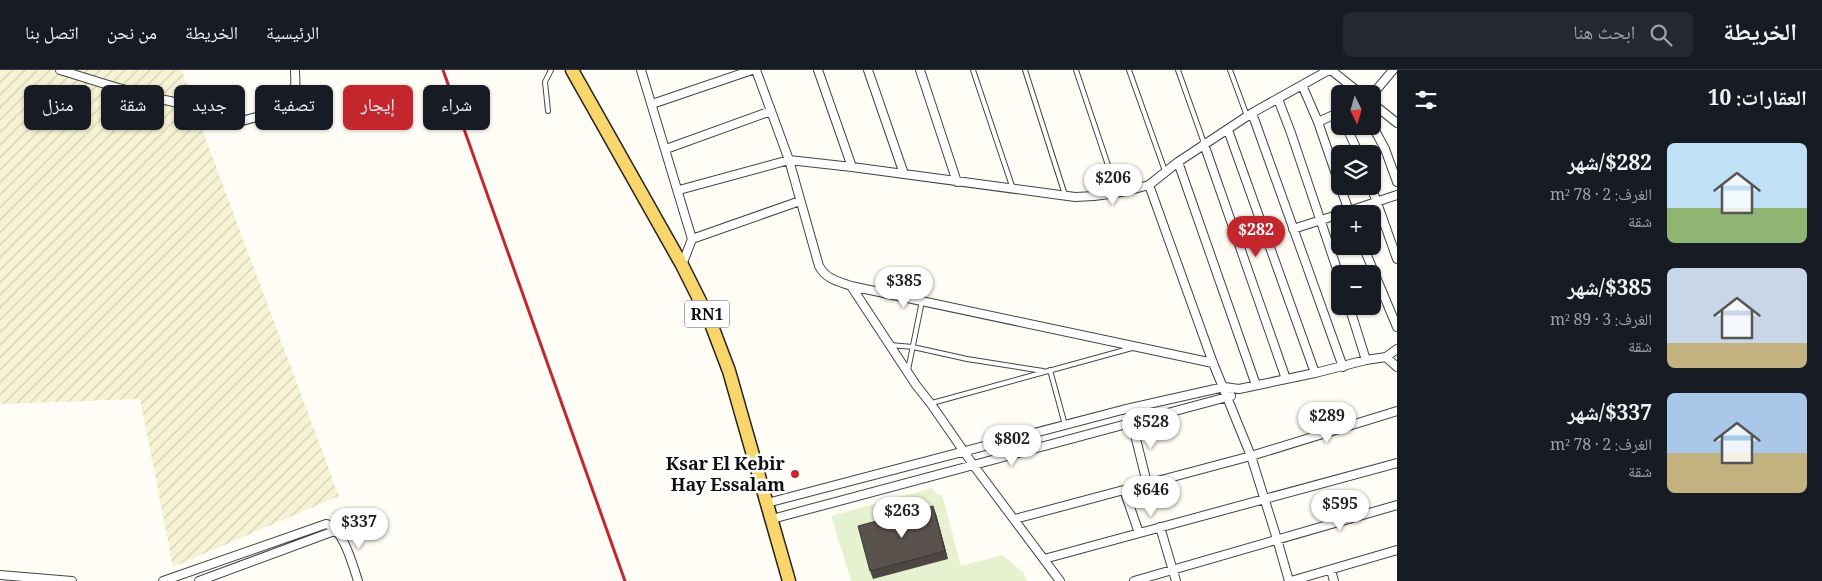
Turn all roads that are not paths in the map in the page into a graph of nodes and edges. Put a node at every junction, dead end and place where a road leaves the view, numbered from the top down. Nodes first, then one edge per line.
1 (60, 70) edge
2 (295, 70) edge
3 (551, 70) edge
4 (572, 70) edge
5 (641, 70) edge
6 (752, 70) edge
7 (756, 70) edge
8 (818, 70) edge
9 (868, 70) edge
10 (920, 70) edge
11 (973, 70) edge
12 (1025, 70) edge
13 (1076, 70) edge
14 (1129, 70) edge
15 (1178, 70) edge
16 (1230, 70) edge
17 (1330, 70) edge
18 (1392, 70) edge
19 (1302, 85) junction
20 (1349, 85) edge
21 (1380, 85) edge
22 (1278, 98) junction
23 (652, 104) junction
24 (1381, 110) edge
25 (548, 111) dead end
26 (771, 111) junction
27 (1249, 114) junction
28 (1331, 117) edge
29 (1318, 122) junction
30 (1397, 122) edge
31 (1228, 130) junction
32 (1377, 135) edge
33 (1204, 144) junction
34 (666, 149) junction
35 (789, 160) junction
36 (1331, 160) edge
37 (1178, 162) junction
38 (852, 167) junction
39 (1165, 172) junction
40 (904, 174) junction
41 (958, 182) junction
42 (1397, 182) edge
43 (1149, 185) junction
44 (1013, 189) junction
45 (679, 190) junction
46 (1118, 194) junction
47 (1065, 195) junction
48 (1374, 195) edge
49 (1397, 195) edge
50 (800, 202) junction
51 (1376, 202) junction
52 (1368, 205) edge
53 (1331, 217) edge
54 (1322, 220) junction
55 (1293, 229) junction
56 (692, 239) junction
57 (1367, 255) edge
58 (1397, 258) edge
59 (682, 265) junction
60 (1336, 265) edge
61 (851, 286) junction
62 (922, 301) junction
63 (1352, 315) edge
64 (1397, 327) edge
65 (889, 345) junction
66 (913, 347) junction
67 (1137, 347) junction
68 (1397, 349) edge
69 (1386, 357) junction
70 (1366, 360) junction
71 (1213, 363) junction
72 (1343, 367) junction
73 (1397, 367) edge
74 (1048, 370) junction
75 (908, 372) junction
76 (1315, 373) junction
77 (1286, 379) junction
78 (1256, 385) junction
79 (1224, 387) junction
80 (1239, 389) junction
81 (1228, 397) junction
82 (931, 404) junction
83 (1397, 411) edge
84 (1132, 423) junction
85 (1065, 425) junction
86 (964, 452) junction
87 (1251, 456) junction
88 (1397, 463) edge
89 (974, 466) junction
90 (1148, 483) junction
91 (1124, 490) junction
92 (1264, 498) junction
93 (767, 503) junction
94 (1397, 504) edge
95 (772, 519) junction
96 (1015, 519) junction
97 (1160, 527) junction
98 (337, 530) junction
99 (1139, 533) junction
100 (1277, 538) junction
101 (1397, 550) edge
102 (1044, 560) junction
103 (1172, 570) junction
104 (1331, 570) junction
105 (0, 574) edge
106 (219, 578) edge
107 (72, 581) edge
108 (163, 581) edge
109 (199, 581) edge
110 (358, 581) edge
111 (790, 581) edge
112 (1060, 581) edge
113 (1134, 581) edge
114 (1176, 581) edge
115 (1290, 581) edge
116 (1334, 581) edge

1 - 2 street
3 - 25 lane
4 - 59 main road, RN1
5 - 23 street
6 - 23 street
7 - 26 street
8 - 38 street
9 - 40 street
10 - 41 street
11 - 44 lane
12 - 47 lane
13 - 46 lane
14 - 39 lane
15 - 33 lane
16 - 27 lane
17 - 19 street
17 - 20 street
18 - 21 street
19 - 22 street
19 - 29 street
22 - 27 street
22 - 54 street
23 - 34 street
24 - 30 street
26 - 34 street
26 - 35 street
27 - 31 street
27 - 55 street
28 - 29 street
29 - 36 street
31 - 33 street
31 - 76 street
32 - 42 street
33 - 37 street
33 - 77 street
34 - 45 street
35 - 38 street
35 - 45 street
35 - 50 street
37 - 39 street
37 - 78 street
38 - 40 street
39 - 43 street
40 - 41 street
41 - 44 street
43 - 46 street
43 - 71 street
44 - 47 street
45 - 56 street
46 - 47 street
48 - 51 street
49 - 51 street
50 - 56 street
50 - 61 street
51 - 52 street
51 - 58 street
53 - 54 street
54 - 55 street
54 - 60 street
55 - 72 street
56 - 59 street
57 - 64 street
59 - 93 main road, RN1
61 - 62 street
61 - 65 street
62 - 66 lane
62 - 67 street
63 - 70 street
65 - 66 lane
65 - 75 street
66 - 74 lane
66 - 75 lane
67 - 71 street
67 - 74 lane
68 - 69 street
69 - 70 street
69 - 73 street
70 - 72 street
71 - 79 street
72 - 76 street
74 - 82 lane
74 - 85 lane
75 - 82 street
76 - 77 street
77 - 78 street
78 - 80 street
79 - 80 street
79 - 81 street
79 - 85 street
80 - 81 street
81 - 84 street
81 - 87 street
82 - 86 street
83 - 87 street
84 - 89 street
84 - 90 street
85 - 86 street
86 - 89 street
86 - 93 street
87 - 90 street
87 - 92 street
88 - 92 street
89 - 95 street
89 - 96 street
90 - 91 street
91 - 96 street
91 - 99 street
92 - 97 street
92 - 100 street
93 - 95 main road, RN1
94 - 100 street
95 - 111 main road, RN1
96 - 102 street
97 - 99 street
97 - 103 street
98 - 106 street
98 - 108 street
98 - 110 street
99 - 102 street
100 - 103 street
100 - 115 street
101 - 104 street
102 - 112 street
103 - 113 street
103 - 114 street
104 - 115 street
104 - 116 street
105 - 107 street
106 - 109 street

